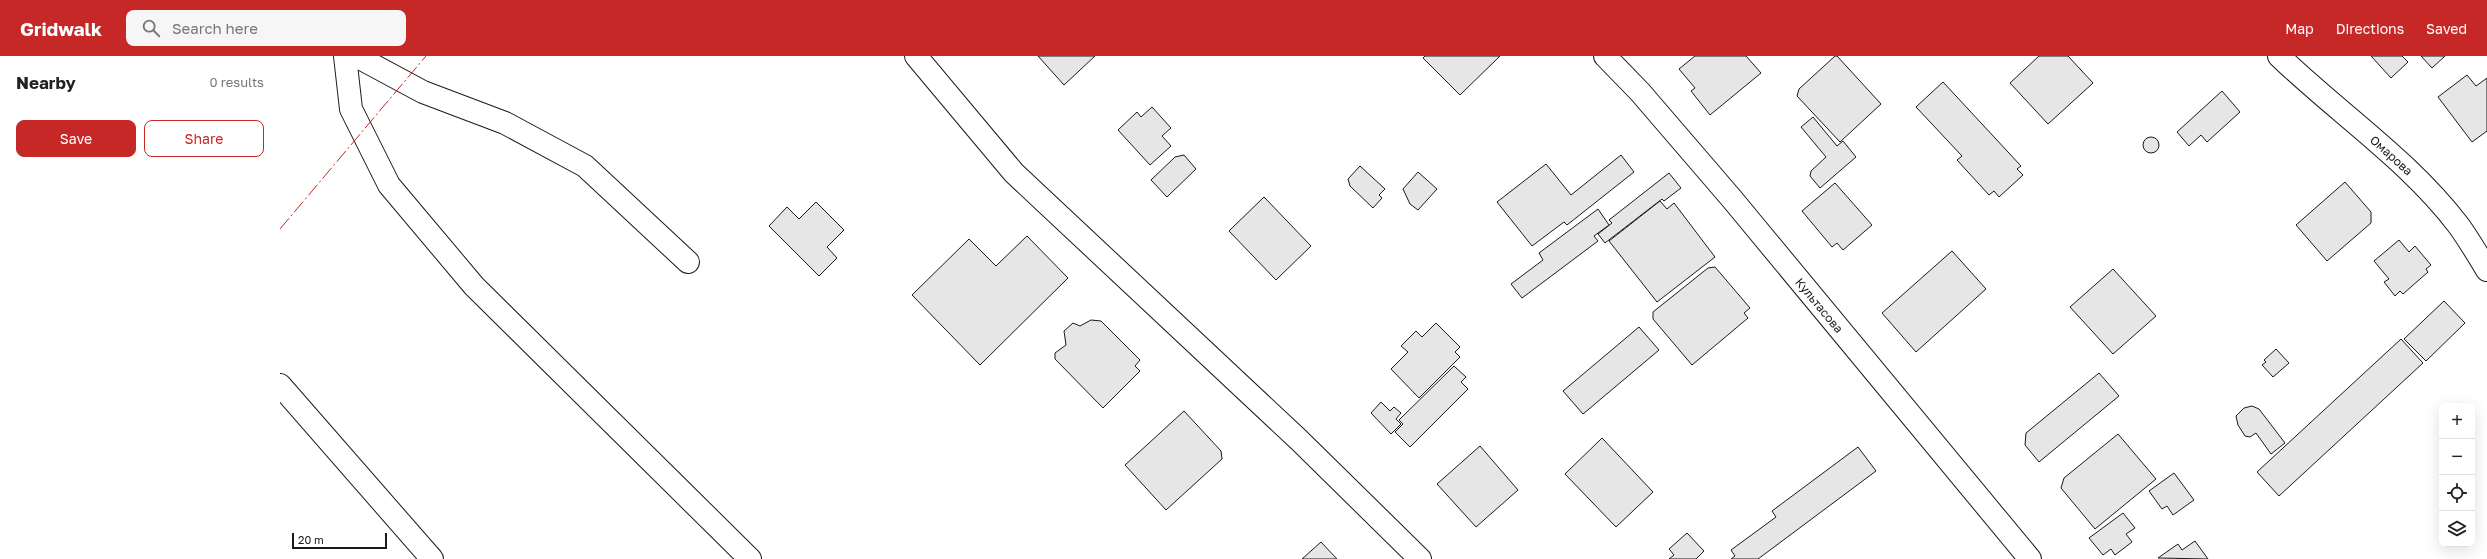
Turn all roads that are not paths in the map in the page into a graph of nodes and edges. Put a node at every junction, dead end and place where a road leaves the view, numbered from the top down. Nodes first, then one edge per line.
1 (345, 56) edge
2 (356, 56) edge
3 (916, 56) edge
4 (1605, 56) edge
5 (2279, 56) edge
6 (688, 262) dead end
7 (2487, 270) edge
8 (280, 385) edge
9 (2023, 556) edge
10 (432, 559) edge
11 (750, 559) edge
12 (1420, 559) edge

1 - 11 street
2 - 6 street
3 - 12 street
4 - 9 street, Культасова
5 - 7 street, Омарова
8 - 10 street

